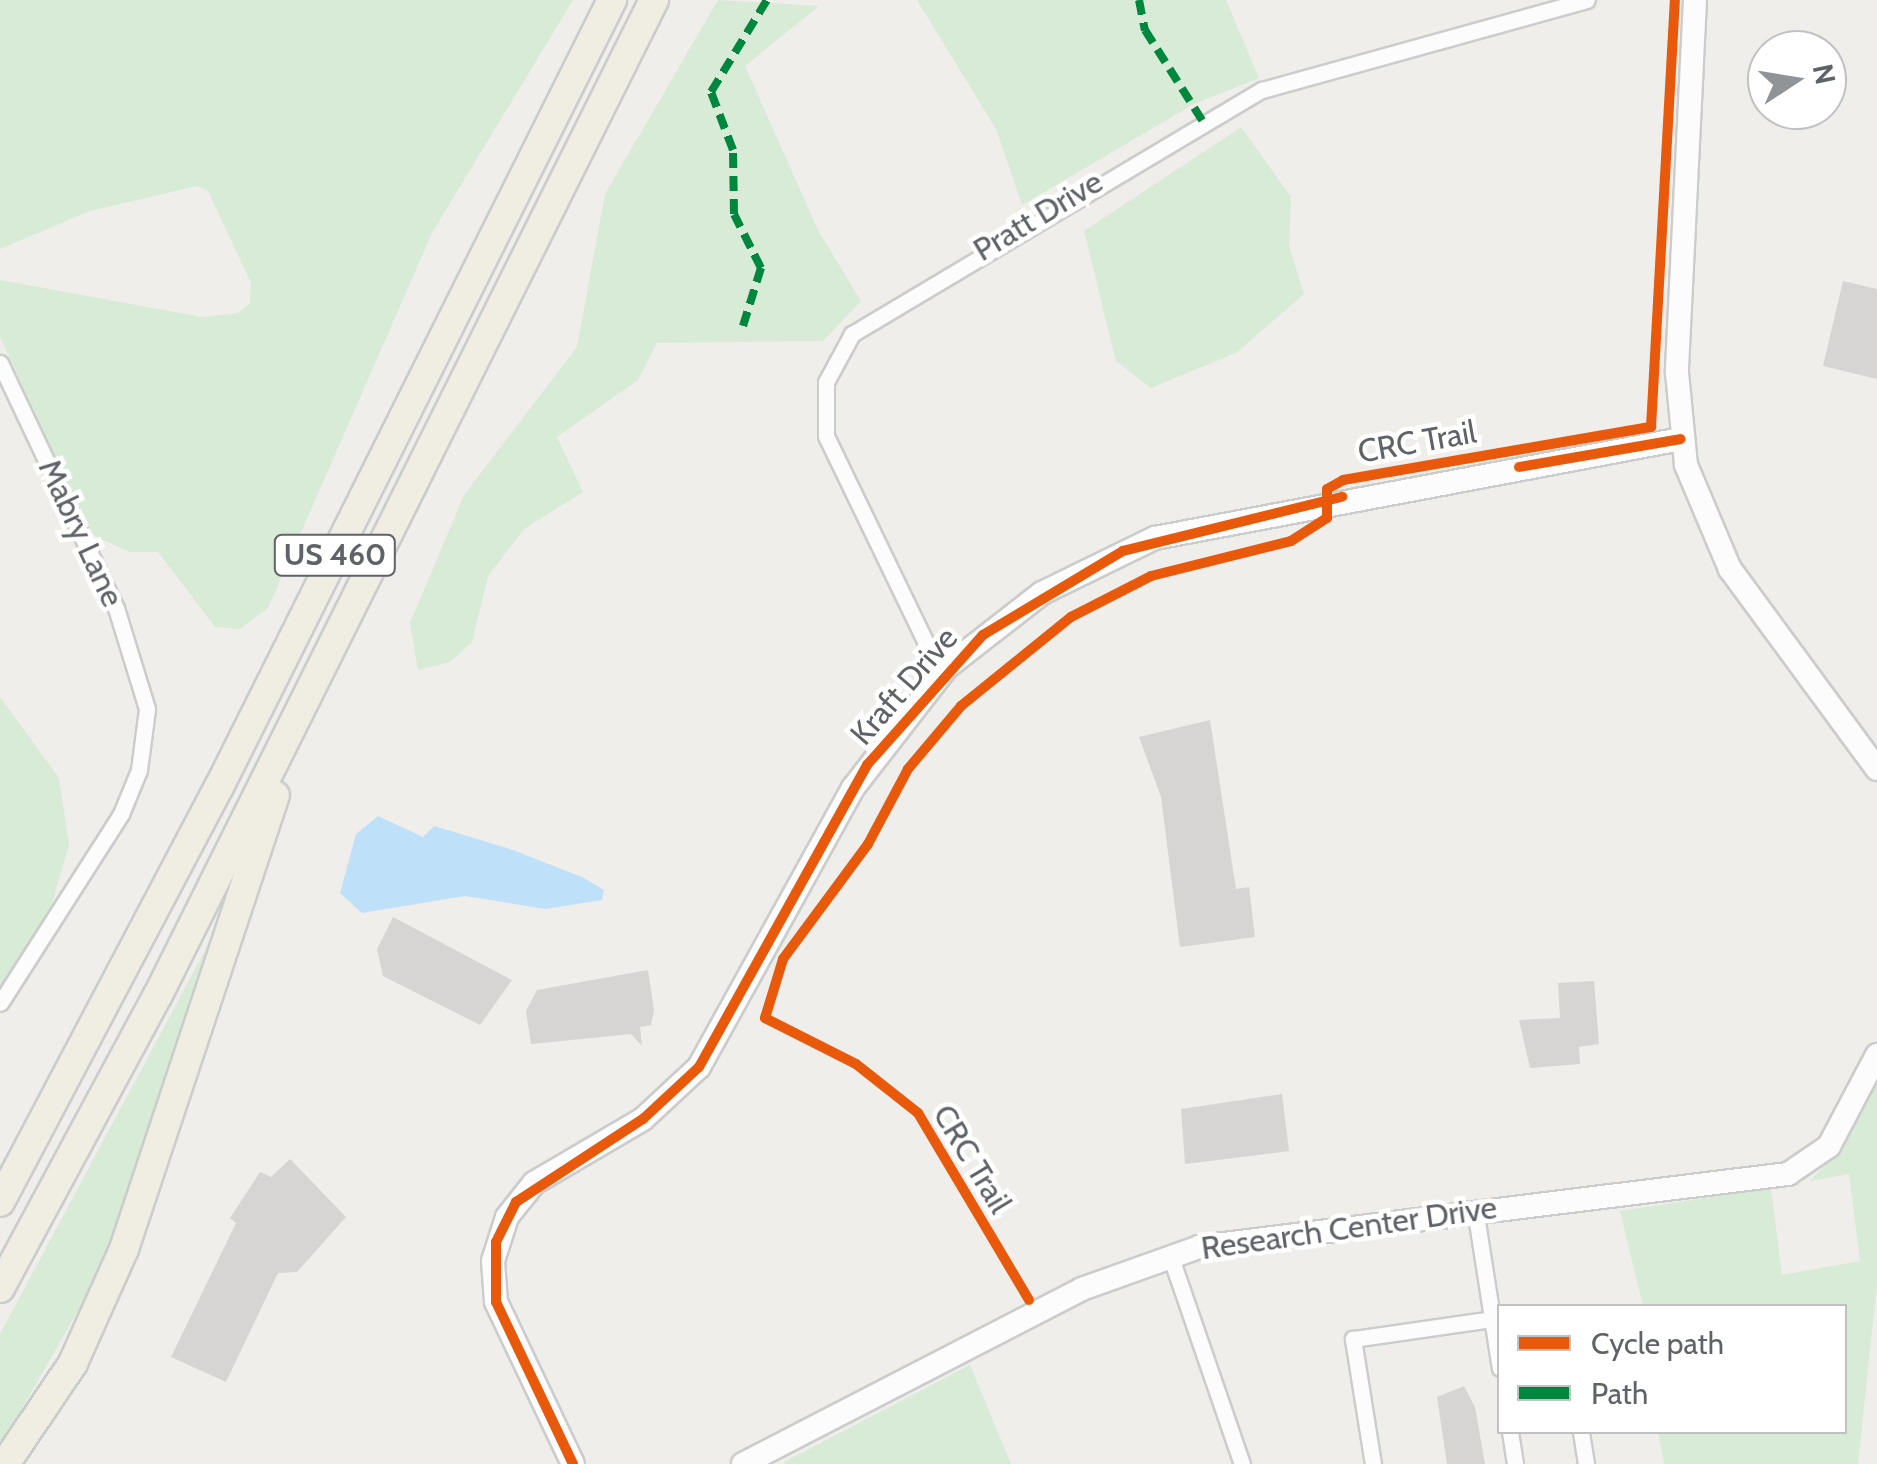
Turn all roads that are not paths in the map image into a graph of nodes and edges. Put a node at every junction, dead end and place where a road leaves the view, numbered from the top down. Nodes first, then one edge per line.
1 (612, 0) edge
2 (654, 0) edge
3 (1586, 0) edge
4 (1695, 0) edge
5 (0, 363) edge
6 (1681, 439) junction
7 (941, 674) junction
8 (315, 680) junction
9 (1877, 769) edge
10 (0, 1003) edge
11 (1877, 1055) edge
12 (0, 1202) edge
13 (1475, 1209) junction
14 (1170, 1255) junction
15 (0, 1288) edge
16 (1491, 1319) junction
17 (1497, 1352) edge
18 (1510, 1434) edge
19 (1581, 1434) edge
20 (759, 1460) edge
21 (5, 1464) edge
22 (574, 1464) edge
23 (1242, 1464) edge
24 (1373, 1464) edge
25 (1515, 1464) edge
26 (1586, 1464) edge

1 - 12 highway, US 460
2 - 8 highway, US 460
3 - 7 street, Pratt Drive
4 - 6 main road
5 - 10 street, Mabry Lane
6 - 7 main road, Kraft Drive
6 - 9 main road
7 - 22 main road, Kraft Drive
8 - 15 highway, US 460
8 - 21 highway
11 - 13 main road, Research Center Drive
13 - 14 main road, Research Center Drive
13 - 16 street
14 - 20 main road, Research Center Drive
14 - 23 street
16 - 17 street
16 - 24 street
18 - 25 street
19 - 26 street

